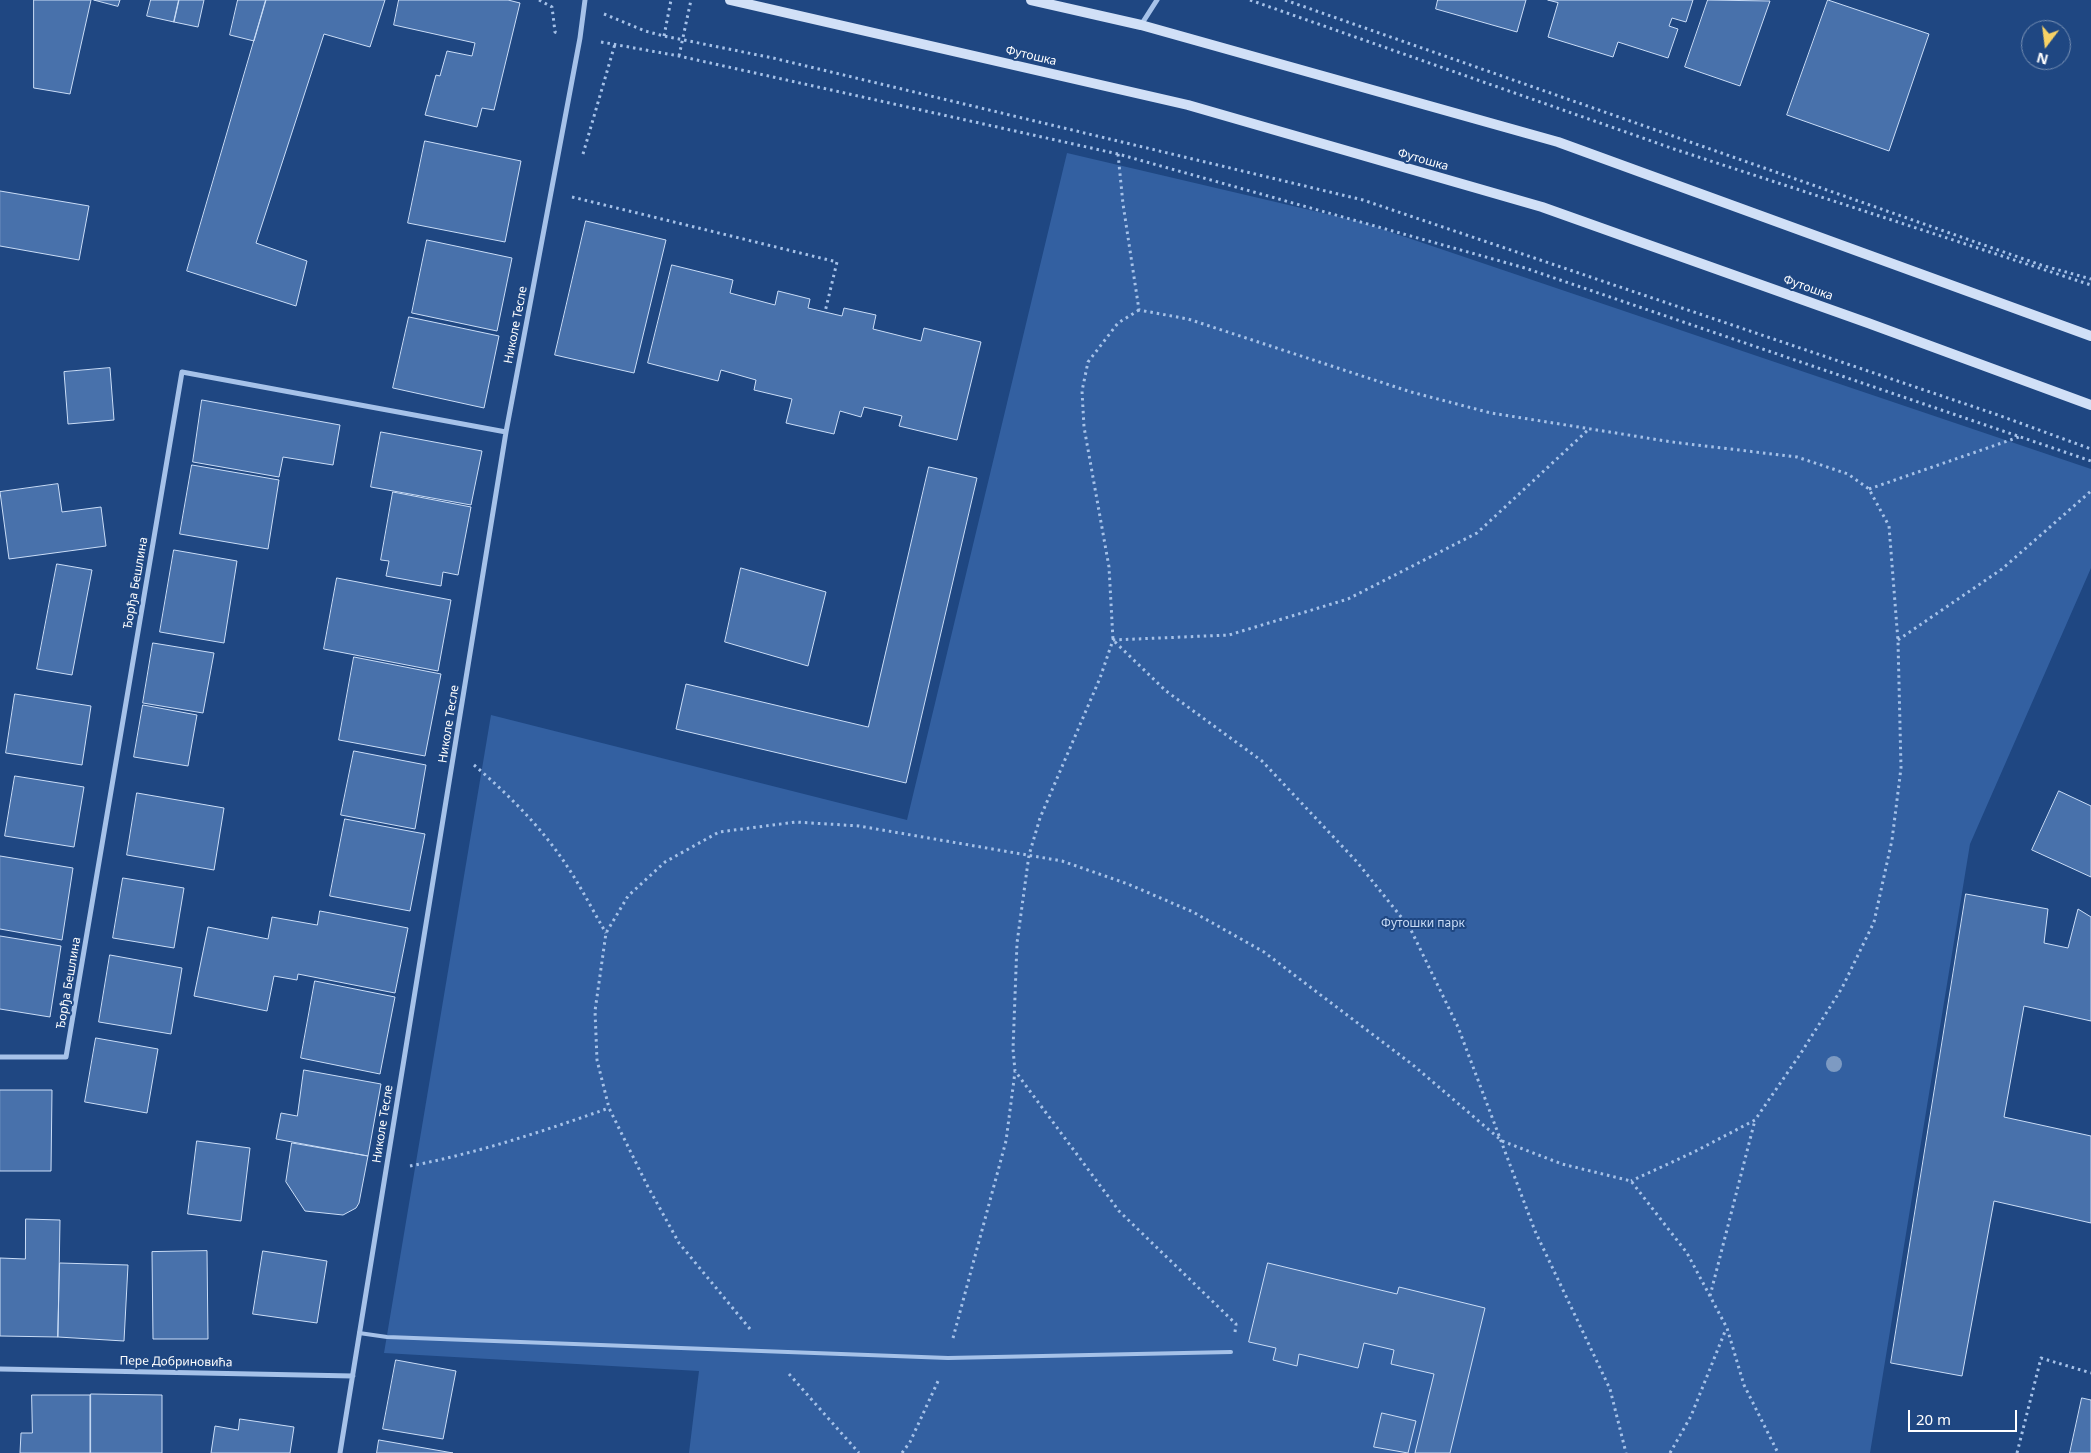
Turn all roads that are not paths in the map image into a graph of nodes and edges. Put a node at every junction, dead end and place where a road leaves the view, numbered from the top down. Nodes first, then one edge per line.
1 (730, 0) edge
2 (1031, 0) edge
3 (1157, 0) edge
4 (584, 3) edge
5 (1142, 25) junction
6 (2091, 336) edge
7 (2091, 404) edge
8 (506, 432) junction
9 (0, 1057) edge
10 (359, 1333) junction
11 (1231, 1352) road end
12 (0, 1369) edge
13 (352, 1376) junction
14 (340, 1453) edge

1 - 7 main road, Футошка
2 - 5 main road
3 - 5 street
4 - 8 street, Николе Тесле
5 - 6 main road
8 - 9 street, Ђорђа Бешлина
8 - 10 street, Николе Тесле
10 - 11 lane
10 - 13 street, Николе Тесле
12 - 13 street, Пере Добриновића
13 - 14 street, Николе Тесле

